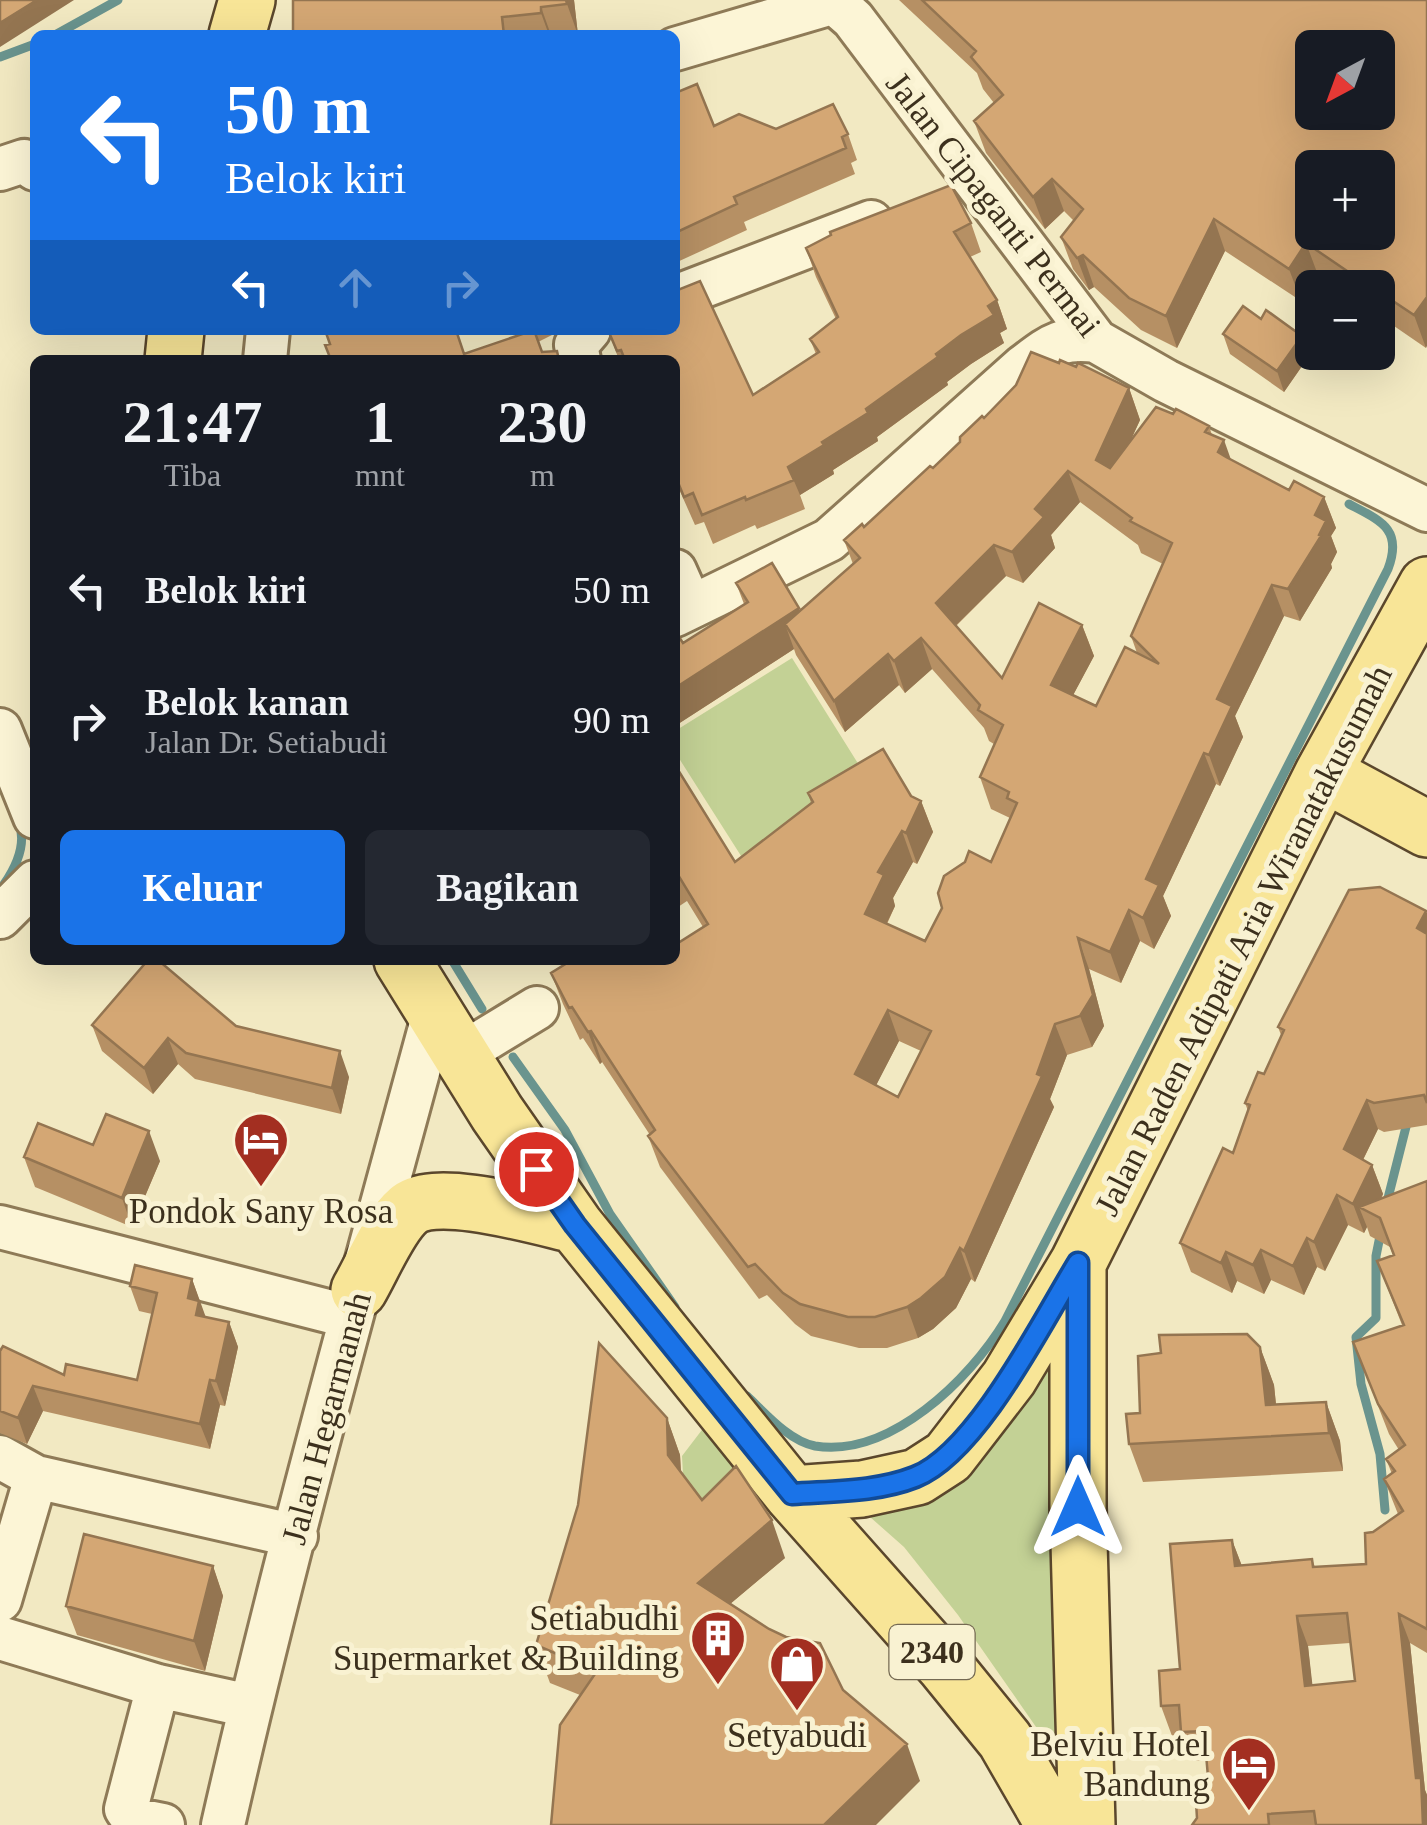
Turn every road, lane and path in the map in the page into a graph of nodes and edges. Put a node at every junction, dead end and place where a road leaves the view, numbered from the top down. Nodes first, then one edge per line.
1 (247, 0) edge
2 (238, 30) edge
3 (680, 47) edge
4 (30, 165) edge
5 (0, 168) edge
6 (942, 194) junction
7 (680, 295) edge
8 (1096, 340) junction
9 (1427, 510) edge
10 (1427, 585) edge
11 (680, 598) edge
12 (0, 730) edge
13 (1323, 772) junction
14 (30, 805) edge
15 (1427, 830) edge
16 (30, 887) edge
17 (0, 917) edge
18 (405, 965) edge
19 (537, 1008) dead end
20 (447, 1034) junction
21 (575, 1225) junction
22 (0, 1227) edge
23 (1078, 1263) junction
24 (355, 1303) junction
25 (18, 1467) edge
26 (792, 1494) junction
27 (296, 1536) junction
28 (0, 1600) edge
29 (0, 1638) edge
30 (158, 1686) junction
31 (250, 1706) junction
32 (163, 1825) edge
33 (223, 1825) edge
34 (1054, 1825) edge
35 (1086, 1825) edge

1 - 2 main road
3 - 6 street, Jalan Cipaganti Permai
4 - 5 street
6 - 7 street
6 - 8 street, Jalan Cipaganti Permai
8 - 9 street, Jalan Cipaganti Permai
8 - 11 street
10 - 13 main road, Jalan Raden Adipati Aria Wiranatakusumah
12 - 14 street
13 - 15 main road
13 - 23 main road, Jalan Raden Adipati Aria Wiranatakusumah
16 - 17 street
18 - 20 main road, 2340
19 - 20 street
20 - 21 main road, 2340
20 - 24 street, Jalan Hegarmanah
21 - 24 main road
21 - 26 main road, 2340
22 - 24 street
23 - 26 main road, Jalan Raden Adipati Aria Wiranatakusumah
23 - 35 main road
24 - 27 street, Jalan Hegarmanah
25 - 27 street
25 - 28 street
26 - 34 main road, 2340
27 - 31 street, Jalan Hegarmanah
29 - 30 street
30 - 31 street
30 - 32 street
31 - 33 street, Jalan Hegarmanah

